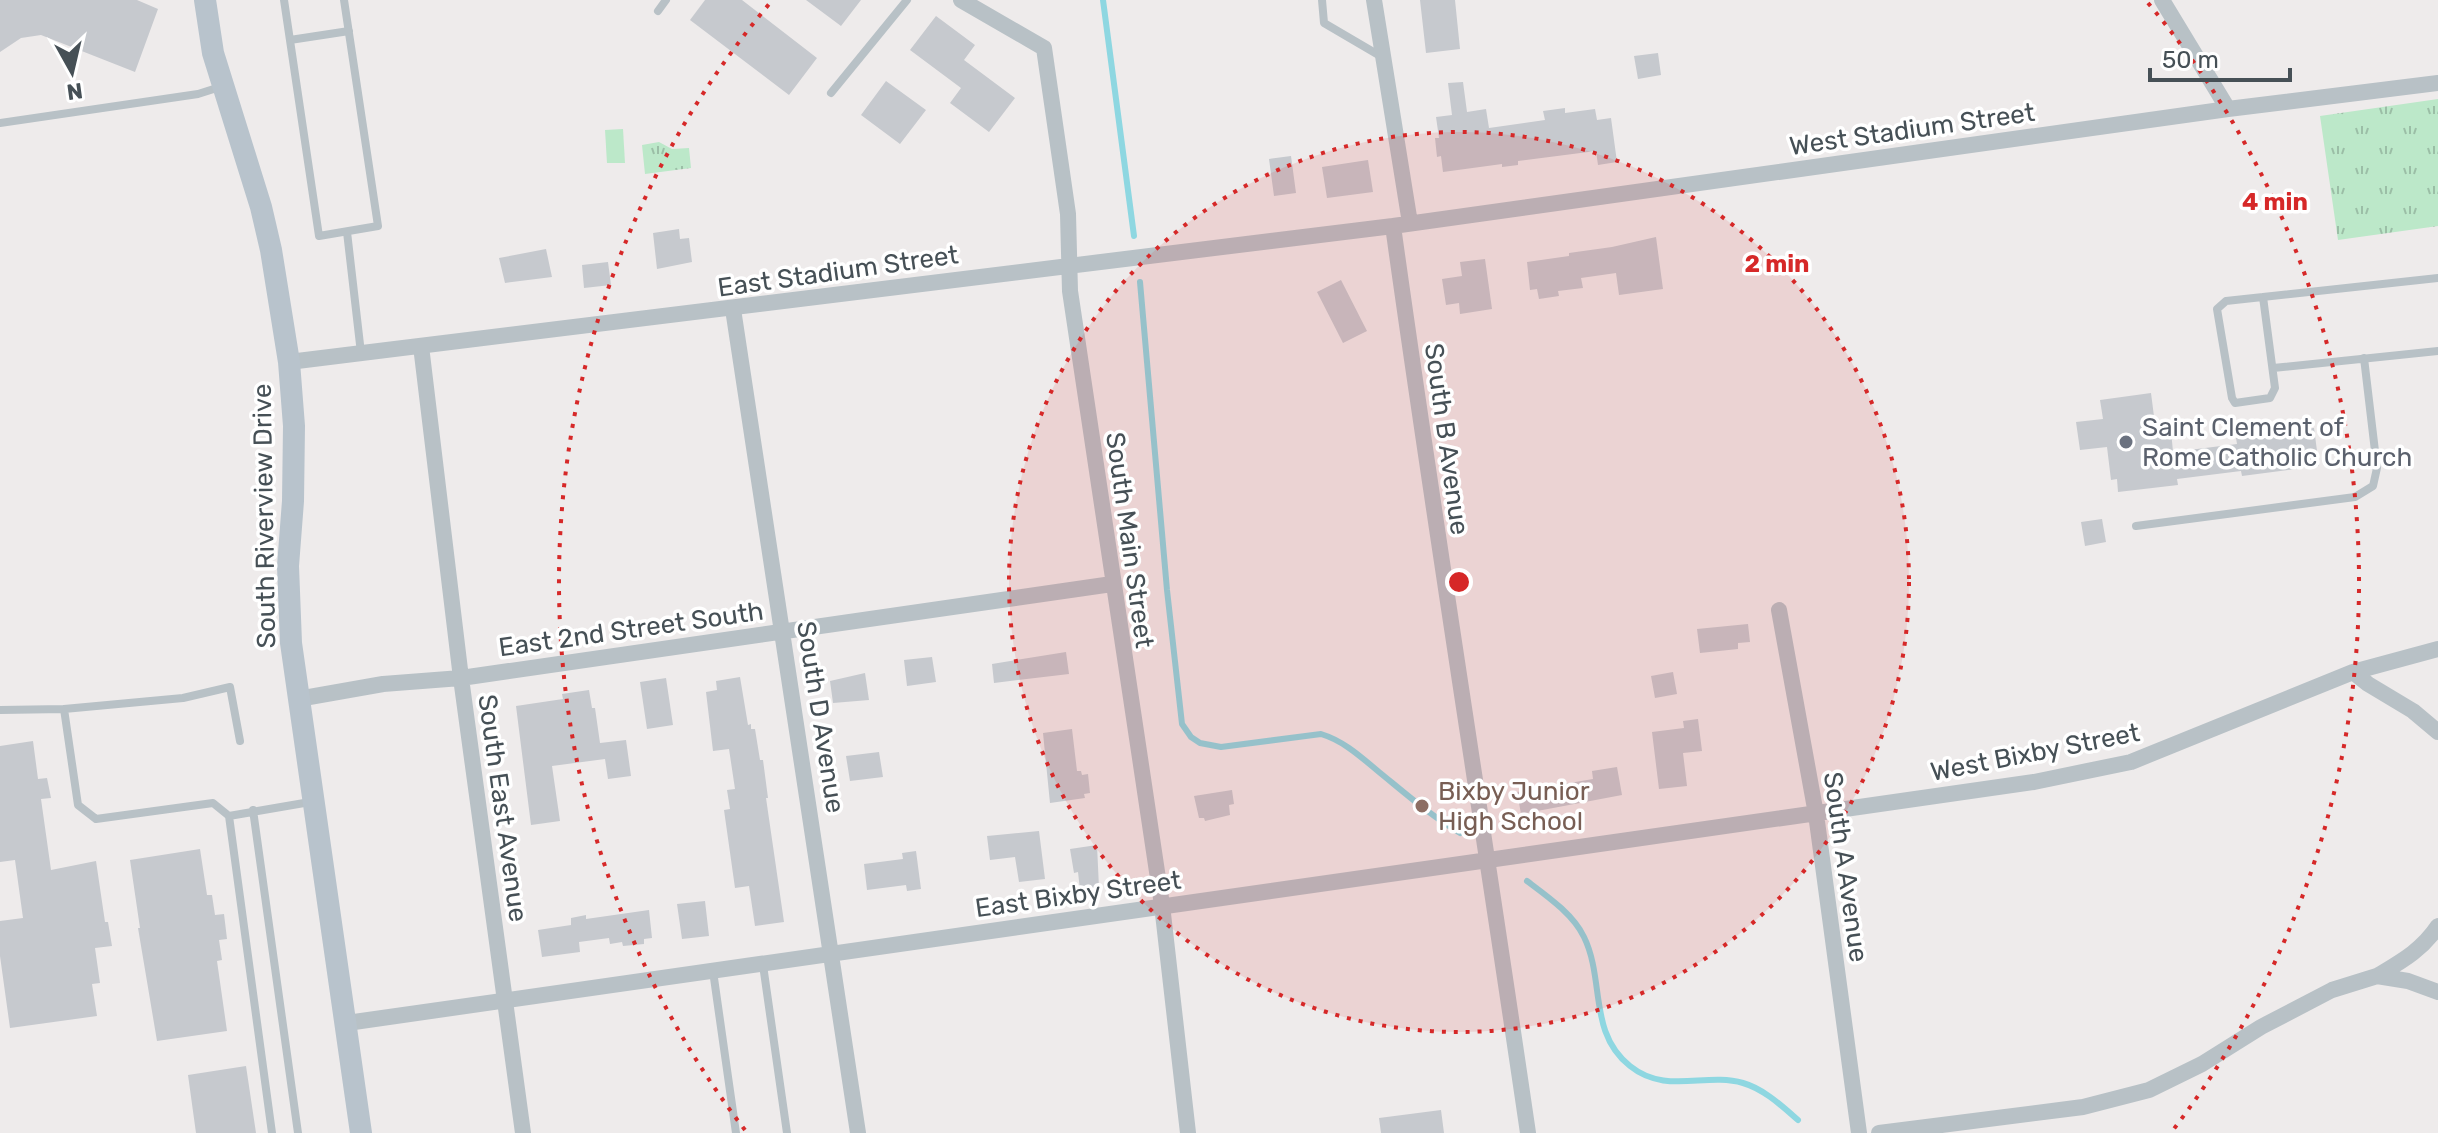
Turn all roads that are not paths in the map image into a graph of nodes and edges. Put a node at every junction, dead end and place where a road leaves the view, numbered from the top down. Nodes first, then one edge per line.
1 (205, 0) edge
2 (284, 0) edge
3 (344, 0) edge
4 (666, 0) edge
5 (907, 0) edge
6 (961, 0) edge
7 (1322, 0) edge
8 (1374, 0) edge
9 (2162, 0) edge
10 (658, 11) dead end
11 (349, 31) junction
12 (290, 40) junction
13 (1383, 57) junction
14 (2438, 83) edge
15 (225, 86) junction
16 (831, 93) dead end
17 (2228, 109) junction
18 (0, 123) edge
19 (1410, 223) junction
20 (1393, 226) junction
21 (347, 232) junction
22 (1070, 264) junction
23 (2438, 278) edge
24 (2263, 297) junction
25 (733, 309) junction
26 (421, 346) junction
27 (2438, 351) edge
28 (361, 353) junction
29 (2364, 358) junction
30 (289, 362) junction
31 (2273, 368) junction
32 (2136, 526) dead end
33 (1112, 584) junction
34 (1779, 610) dead end
35 (783, 631) junction
36 (2438, 649) edge
37 (2353, 672) junction
38 (461, 678) junction
39 (298, 699) junction
40 (64, 709) junction
41 (0, 710) edge
42 (2438, 732) edge
43 (240, 741) dead end
44 (315, 801) junction
45 (253, 810) junction
46 (1816, 814) junction
47 (229, 816) junction
48 (1489, 861) junction
49 (1162, 905) junction
50 (2438, 926) edge
51 (833, 954) junction
52 (763, 965) junction
53 (713, 970) junction
54 (2377, 976) junction
55 (2438, 992) edge
56 (505, 1001) junction
57 (347, 1023) junction
58 (272, 1133) edge
59 (298, 1133) edge
60 (361, 1133) edge
61 (523, 1133) edge
62 (736, 1133) edge
63 (787, 1133) edge
64 (858, 1133) edge
65 (1188, 1133) edge
66 (1528, 1133) edge
67 (1859, 1133) edge
68 (1879, 1133) edge

1 - 15 street, South Riverview Drive
2 - 12 lane
3 - 11 lane
4 - 10 lane
5 - 16 lane
6 - 22 street, South Main Street
7 - 13 lane
8 - 13 street
9 - 17 street
11 - 12 lane
11 - 21 lane
12 - 21 lane
13 - 19 street
14 - 17 street, West Stadium Street
15 - 18 lane
15 - 30 street, South Riverview Drive
17 - 19 street, West Stadium Street
19 - 20 street, West Stadium Street
20 - 22 street, East Stadium Street
20 - 48 street, South B Avenue
21 - 28 lane
22 - 25 street, East Stadium Street
22 - 33 street, South Main Street
23 - 24 lane
24 - 31 lane
24 - 31 lane
25 - 26 street, East Stadium Street
25 - 35 street, South D Avenue
26 - 28 street, East Stadium Street
26 - 38 street, South East Avenue
27 - 29 lane
28 - 30 street, East Stadium Street
29 - 31 lane
29 - 32 lane
30 - 39 street, South Riverview Drive
33 - 35 street, East 2nd Street South
33 - 49 street, South Main Street
34 - 46 street, South A Avenue
35 - 38 street, East 2nd Street South
35 - 51 street, South D Avenue
36 - 37 street, West Bixby Street
37 - 42 street
37 - 46 street, West Bixby Street
38 - 39 street, East 2nd Street South
38 - 56 street, South East Avenue
39 - 44 street, South Riverview Drive
40 - 41 lane
40 - 43 lane
40 - 47 lane
44 - 45 lane
44 - 57 street, South Riverview Drive
45 - 47 lane
45 - 59 lane
46 - 48 street, East Bixby Street
46 - 67 street, South A Avenue
47 - 58 lane
48 - 49 street, East Bixby Street
48 - 66 street, South B Avenue
49 - 51 street, East Bixby Street
49 - 65 street, South Main Street
50 - 54 street
51 - 52 street, East Bixby Street
51 - 64 street, South D Avenue
52 - 53 street, East Bixby Street
52 - 63 lane
53 - 56 street, East Bixby Street
53 - 62 lane
54 - 55 street
54 - 68 street
56 - 57 street, East Bixby Street
56 - 61 street, South East Avenue
57 - 60 street, South Riverview Drive

